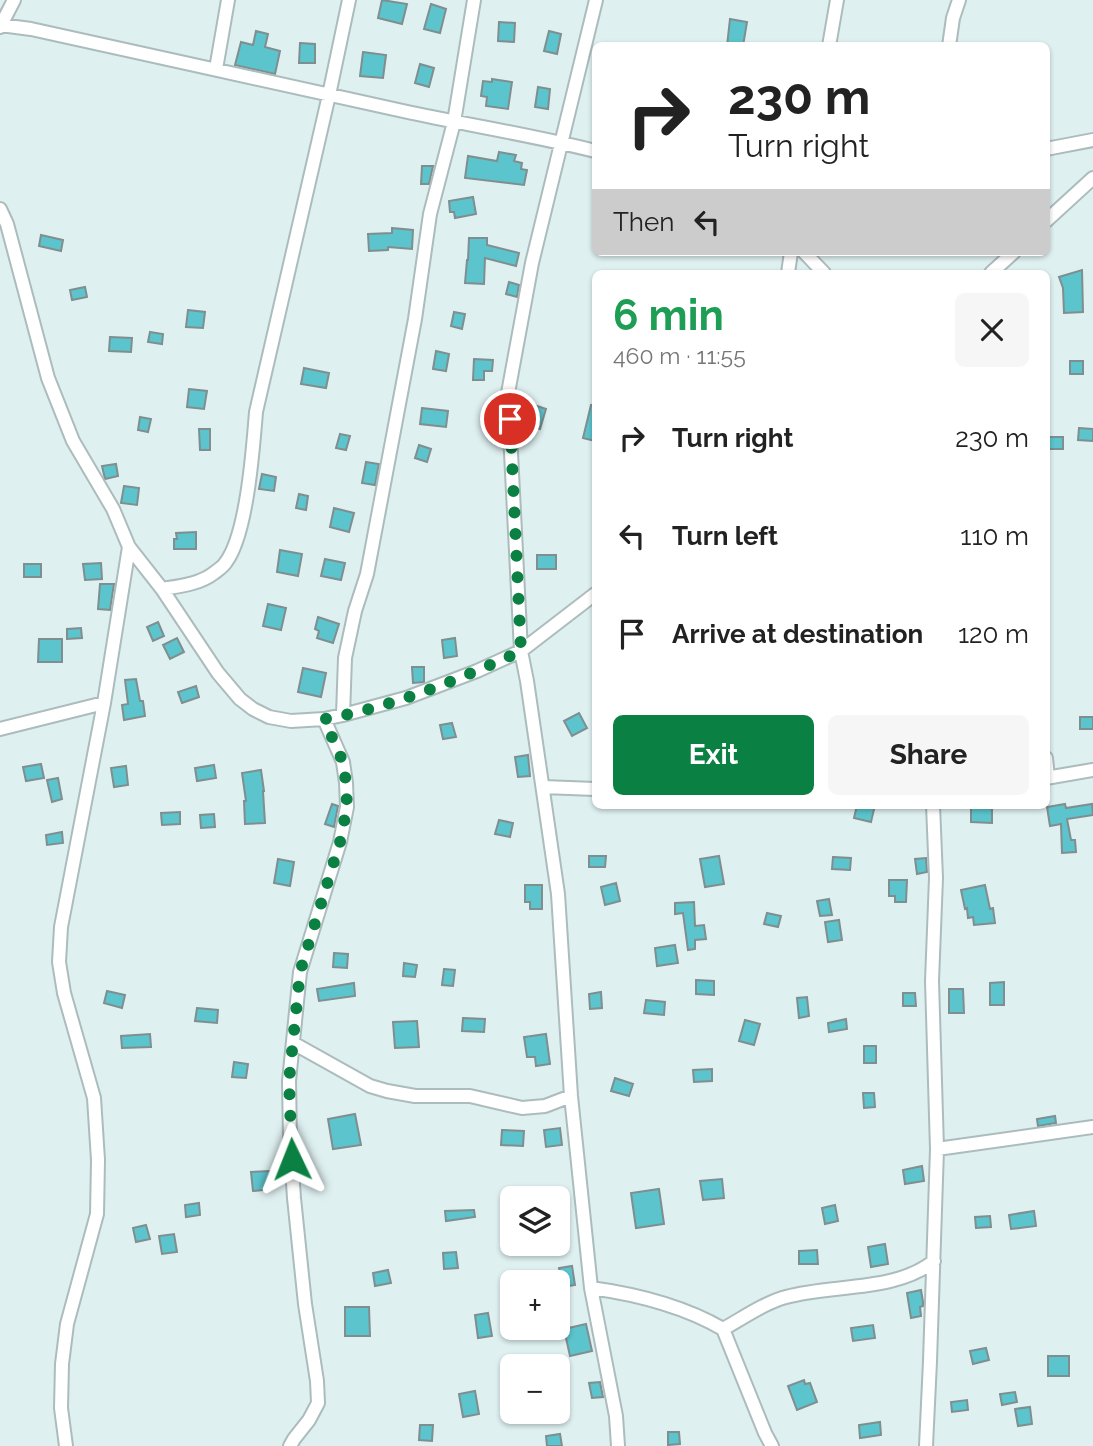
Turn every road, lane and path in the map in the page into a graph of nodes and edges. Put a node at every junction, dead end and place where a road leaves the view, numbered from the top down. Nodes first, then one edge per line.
1 (15, 0) edge
2 (228, 0) edge
3 (349, 0) edge
4 (474, 0) edge
5 (596, 0) edge
6 (837, 0) edge
7 (959, 0) edge
8 (0, 26) edge
9 (830, 42) edge
10 (950, 42) edge
11 (216, 69) junction
12 (329, 95) junction
13 (454, 122) junction
14 (1093, 140) edge
15 (561, 143) junction
16 (1050, 148) edge
17 (592, 150) edge
18 (1093, 178) edge
19 (0, 209) edge
20 (1050, 217) edge
21 (808, 256) edge
22 (1010, 256) edge
23 (821, 270) edge
24 (996, 270) edge
25 (129, 547) junction
26 (162, 589) junction
27 (592, 596) edge
28 (521, 651) junction
29 (104, 703) junction
30 (343, 715) junction
31 (324, 719) junction
32 (0, 729) edge
33 (1092, 771) edge
34 (1050, 777) edge
35 (543, 787) junction
36 (592, 789) edge
37 (933, 809) edge
38 (293, 1043) junction
39 (571, 1096) junction
40 (1093, 1127) edge
41 (937, 1149) junction
42 (934, 1261) junction
43 (592, 1288) junction
44 (723, 1329) junction
45 (66, 1446) edge
46 (290, 1446) edge
47 (618, 1446) edge
48 (772, 1446) edge
49 (926, 1446) edge

1 - 8 street
2 - 11 street
3 - 12 street
4 - 13 street
5 - 15 street
6 - 9 street
7 - 10 street
8 - 11 street
11 - 12 street
12 - 13 street
12 - 26 street
13 - 15 street
13 - 30 street
14 - 16 street
15 - 17 street
15 - 28 street
18 - 20 street
19 - 25 street
21 - 23 street
22 - 24 street
25 - 26 street
25 - 29 street
26 - 31 street
27 - 28 street
28 - 30 street
28 - 35 street
29 - 32 street
29 - 45 street
30 - 31 street
31 - 38 street
33 - 34 street
35 - 36 street
35 - 39 street
37 - 41 street
38 - 39 street
38 - 46 street
39 - 43 street
40 - 41 street
41 - 42 street
42 - 44 street
42 - 49 street
43 - 44 street
43 - 47 street
44 - 48 street

